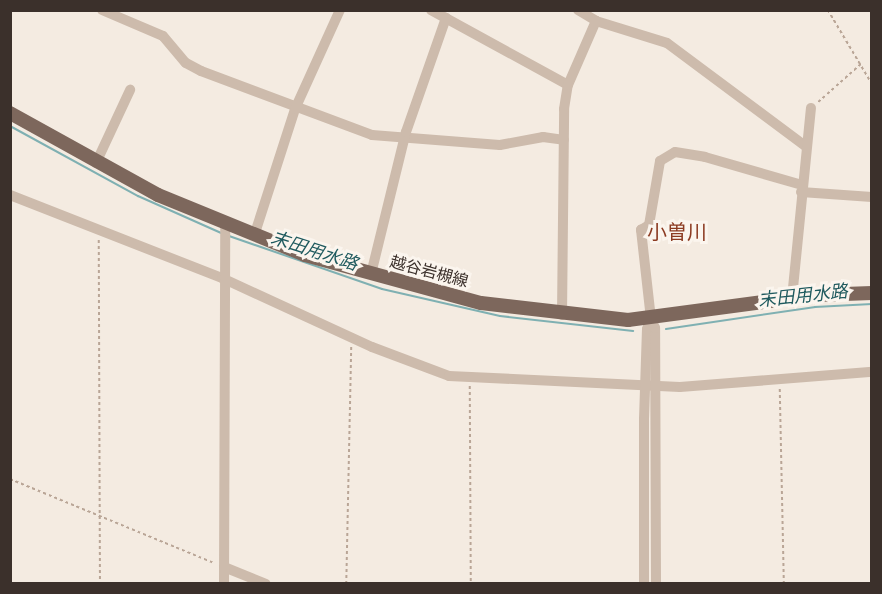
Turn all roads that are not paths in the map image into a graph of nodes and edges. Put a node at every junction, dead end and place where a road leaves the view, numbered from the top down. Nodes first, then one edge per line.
1 (102, 10) edge
2 (340, 10) edge
3 (431, 10) edge
4 (578, 10) edge
5 (446, 18) junction
6 (596, 21) junction
7 (568, 85) junction
8 (130, 90) dead end
9 (811, 108) road end
10 (295, 109) junction
11 (10, 113) edge
12 (405, 135) junction
13 (564, 140) junction
14 (805, 146) junction
15 (96, 163) junction
16 (801, 188) junction
17 (10, 195) edge
18 (872, 197) edge
19 (224, 230) junction
20 (255, 233) junction
21 (371, 274) junction
22 (222, 278) junction
23 (872, 293) edge
24 (792, 298) junction
25 (562, 315) junction
26 (651, 319) junction
27 (872, 372) edge
28 (651, 386) junction
29 (224, 567) junction
30 (645, 581) edge
31 (224, 584) edge
32 (266, 584) edge
33 (656, 584) edge

1 - 10 street
2 - 10 street
3 - 5 street
4 - 6 street
5 - 7 street
5 - 12 street
6 - 7 street
6 - 14 street
7 - 13 street
8 - 15 street
9 - 14 street
10 - 12 street
10 - 20 street
11 - 15 main road, 越谷岩槻線
12 - 13 street
12 - 21 street
13 - 25 street
14 - 16 street
15 - 19 main road, 越谷岩槻線
16 - 18 street
16 - 24 street
16 - 26 street
17 - 22 street
19 - 20 main road, 越谷岩槻線
19 - 22 street
20 - 21 main road, 越谷岩槻線
21 - 25 main road, 越谷岩槻線
22 - 28 street
22 - 29 street
23 - 24 main road, 越谷岩槻線
24 - 26 main road, 越谷岩槻線
25 - 26 main road, 越谷岩槻線
26 - 28 street
27 - 28 street
28 - 30 street
28 - 33 street
29 - 31 street
29 - 32 street
30 - 33 street

